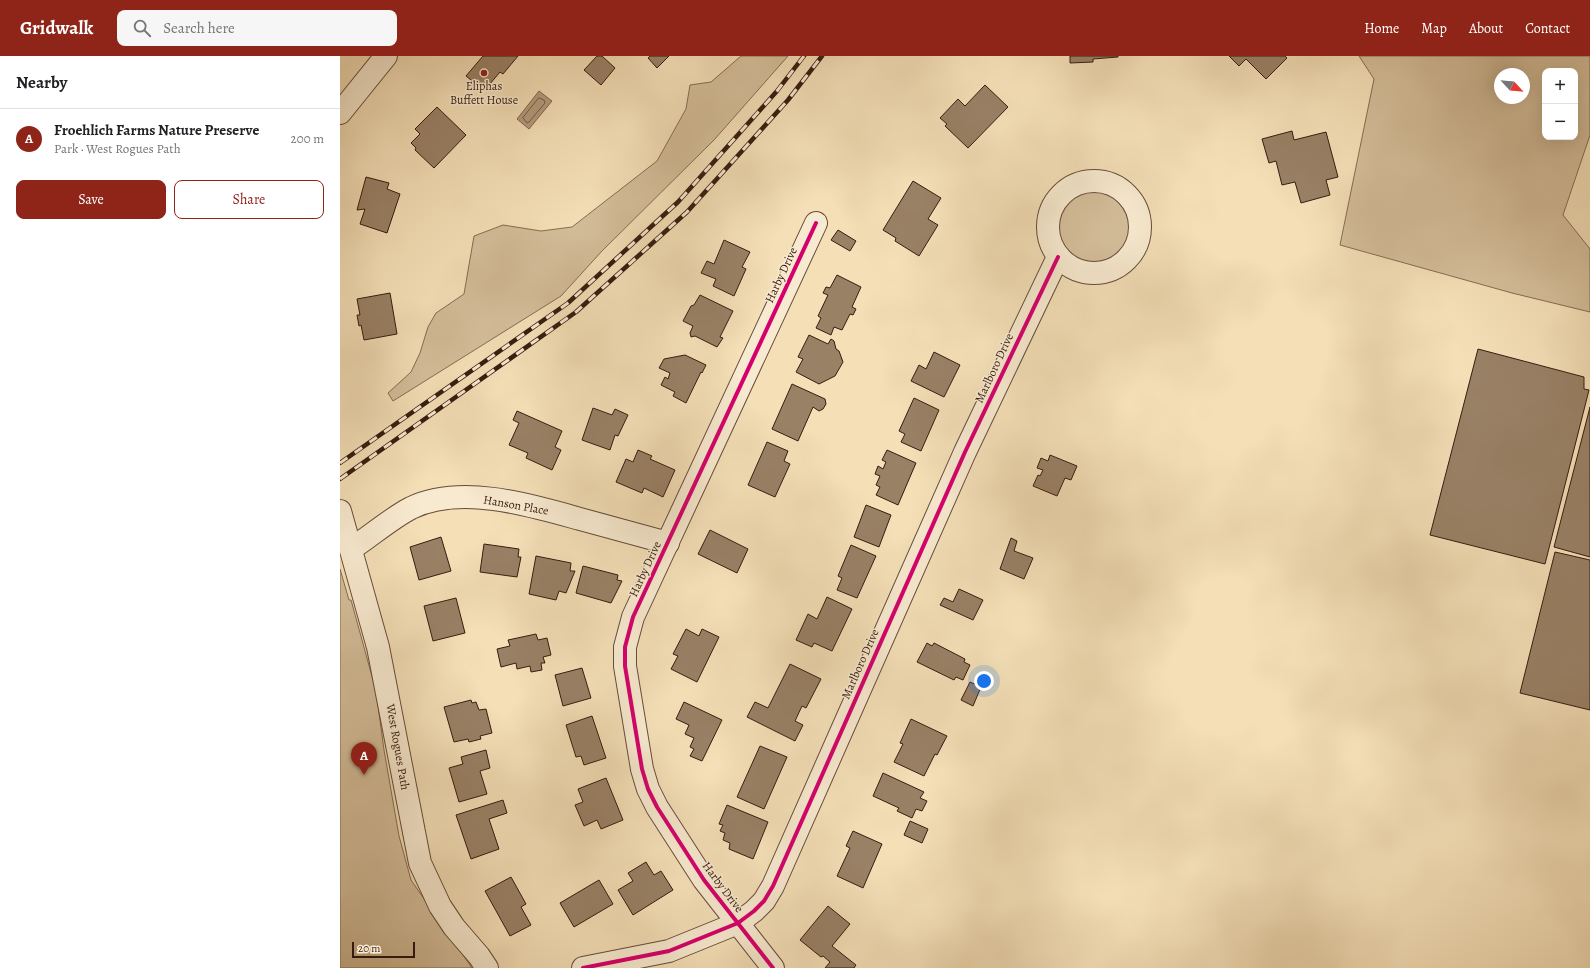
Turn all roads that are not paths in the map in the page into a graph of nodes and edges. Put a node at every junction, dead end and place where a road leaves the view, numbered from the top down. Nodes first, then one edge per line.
1 (386, 56) edge
2 (340, 113) edge
3 (816, 223) dead end
4 (1058, 257) junction
5 (340, 511) edge
6 (668, 543) junction
7 (351, 550) junction
8 (738, 923) junction
9 (487, 968) edge
10 (583, 968) edge
11 (773, 968) edge

1 - 2 street
3 - 6 street, Harby Drive
4 - 4 street
4 - 8 street, Marlboro Drive
5 - 7 street, West Rogues Path
6 - 7 street, Hanson Place
6 - 8 street, Harby Drive
7 - 9 street, West Rogues Path
8 - 10 street, Marlboro Drive
8 - 11 street, Harby Drive

